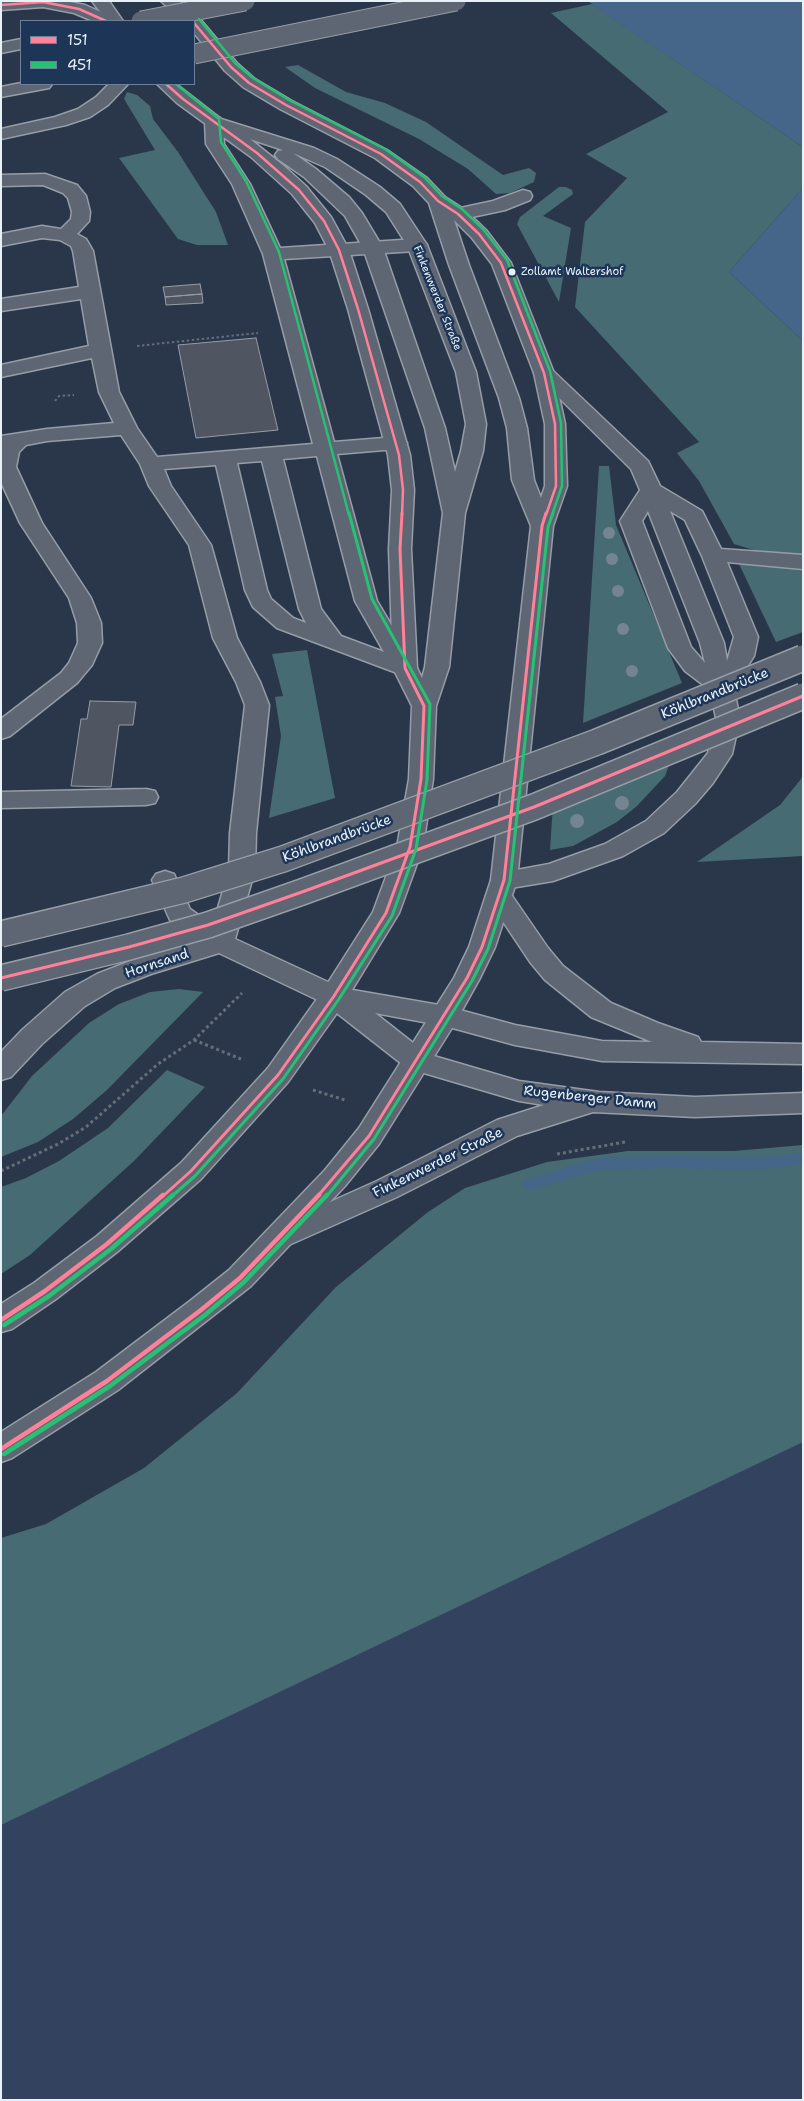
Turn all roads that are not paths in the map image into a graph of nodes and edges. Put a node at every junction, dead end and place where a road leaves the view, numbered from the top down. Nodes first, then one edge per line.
1 (100, 1) edge
2 (245, 1) edge
3 (456, 1) edge
4 (172, 2) edge
5 (1, 5) edge
6 (104, 20) edge
7 (114, 20) edge
8 (146, 20) edge
9 (191, 20) edge
10 (195, 24) edge
11 (232, 30) dead end
12 (195, 37) edge
13 (20, 44) edge
14 (1, 48) edge
15 (195, 54) edge
16 (20, 71) edge
17 (1, 75) edge
18 (38, 85) edge
19 (117, 85) edge
20 (167, 85) edge
21 (1, 92) edge
22 (214, 122) junction
23 (1, 134) edge
24 (258, 137) junction
25 (1, 181) edge
26 (523, 196) dead end
27 (438, 200) junction
28 (458, 214) junction
29 (65, 235) junction
30 (1, 240) edge
31 (417, 245) junction
32 (373, 248) junction
33 (339, 250) junction
34 (273, 254) junction
35 (89, 284) junction
36 (1, 305) edge
37 (100, 350) junction
38 (1, 371) edge
39 (544, 373) junction
40 (127, 428) junction
41 (11, 441) edge
42 (396, 443) junction
43 (326, 449) junction
44 (271, 454) junction
45 (225, 458) junction
46 (156, 475) junction
47 (651, 490) junction
48 (10, 500) edge
49 (454, 513) junction
50 (542, 526) junction
51 (713, 556) junction
52 (803, 562) edge
53 (334, 642) junction
54 (803, 658) edge
55 (405, 668) junction
56 (720, 686) junction
57 (803, 696) edge
58 (424, 706) junction
59 (1, 731) edge
60 (146, 797) dead end
61 (1, 800) edge
62 (165, 880) dead end
63 (501, 888) junction
64 (1, 934) edge
65 (221, 943) junction
66 (1, 978) edge
67 (334, 996) junction
68 (445, 1016) junction
69 (708, 1051) junction
70 (803, 1054) edge
71 (417, 1060) junction
72 (1, 1070) edge
73 (599, 1102) junction
74 (803, 1103) edge
75 (282, 1236) junction
76 (1, 1320) edge
77 (1, 1449) edge

1 - 7 main road
2 - 8 main road, bridge
3 - 15 main road, bridge
4 - 9 main road, Finkenwerder Straße
5 - 6 main road
10 - 27 main road, Finkenwerder Straße
11 - 12 main road
13 - 14 main road
16 - 17 main road
18 - 21 main road
19 - 23 main road
20 - 22 main road, Finkenwerder Straße
22 - 24 main road, Finkenwerder Straße
22 - 33 main road, Finkenwerder Straße
22 - 34 main road
24 - 31 main road, Finkenwerder Straße
24 - 32 main road, Finkenwerder Straße
25 - 29 main road
26 - 28 main road
27 - 28 main road, Finkenwerder Straße
27 - 50 main road, Finkenwerder Straße
28 - 39 main road, Finkenwerder Straße
29 - 30 main road
29 - 35 main road
31 - 32 main road
31 - 49 main road, Finkenwerder Straße
32 - 33 main road
32 - 49 main road, Finkenwerder Straße
33 - 34 main road
33 - 42 main road, Finkenwerder Straße
34 - 43 main road
35 - 36 main road
35 - 37 main road
37 - 38 main road
37 - 40 main road
39 - 47 main road
39 - 50 main road, Finkenwerder Straße
40 - 41 main road
40 - 46 main road
41 - 48 main road
42 - 43 main road
42 - 55 main road, Finkenwerder Straße
43 - 44 main road
43 - 55 main road
44 - 45 main road
44 - 53 main road
45 - 46 main road
45 - 53 main road
46 - 65 main road
47 - 51 main road
47 - 56 main road
47 - 56 main road
48 - 59 main road
49 - 58 main road, Finkenwerder Straße
50 - 63 main road, Finkenwerder Straße
51 - 52 main road
51 - 56 main road
53 - 55 main road
54 - 64 main road, Köhlbrandbrücke, bridge
55 - 58 main road, Finkenwerder Straße
56 - 63 main road
57 - 66 main road, bridge
58 - 67 main road, Finkenwerder Straße
60 - 61 main road
62 - 65 main road
63 - 68 main road, Finkenwerder Straße
63 - 69 main road
65 - 67 main road
65 - 72 main road, Hornsand
67 - 68 main road
67 - 71 main road, Rugenberger Damm
67 - 76 main road, Finkenwerder Straße
68 - 69 main road
68 - 71 main road, Finkenwerder Straße
69 - 70 main road
71 - 73 main road, Rugenberger Damm
71 - 75 main road, Finkenwerder Straße
73 - 74 main road, Rugenberger Damm
73 - 75 main road, Finkenwerder Straße
75 - 77 main road, Finkenwerder Straße

